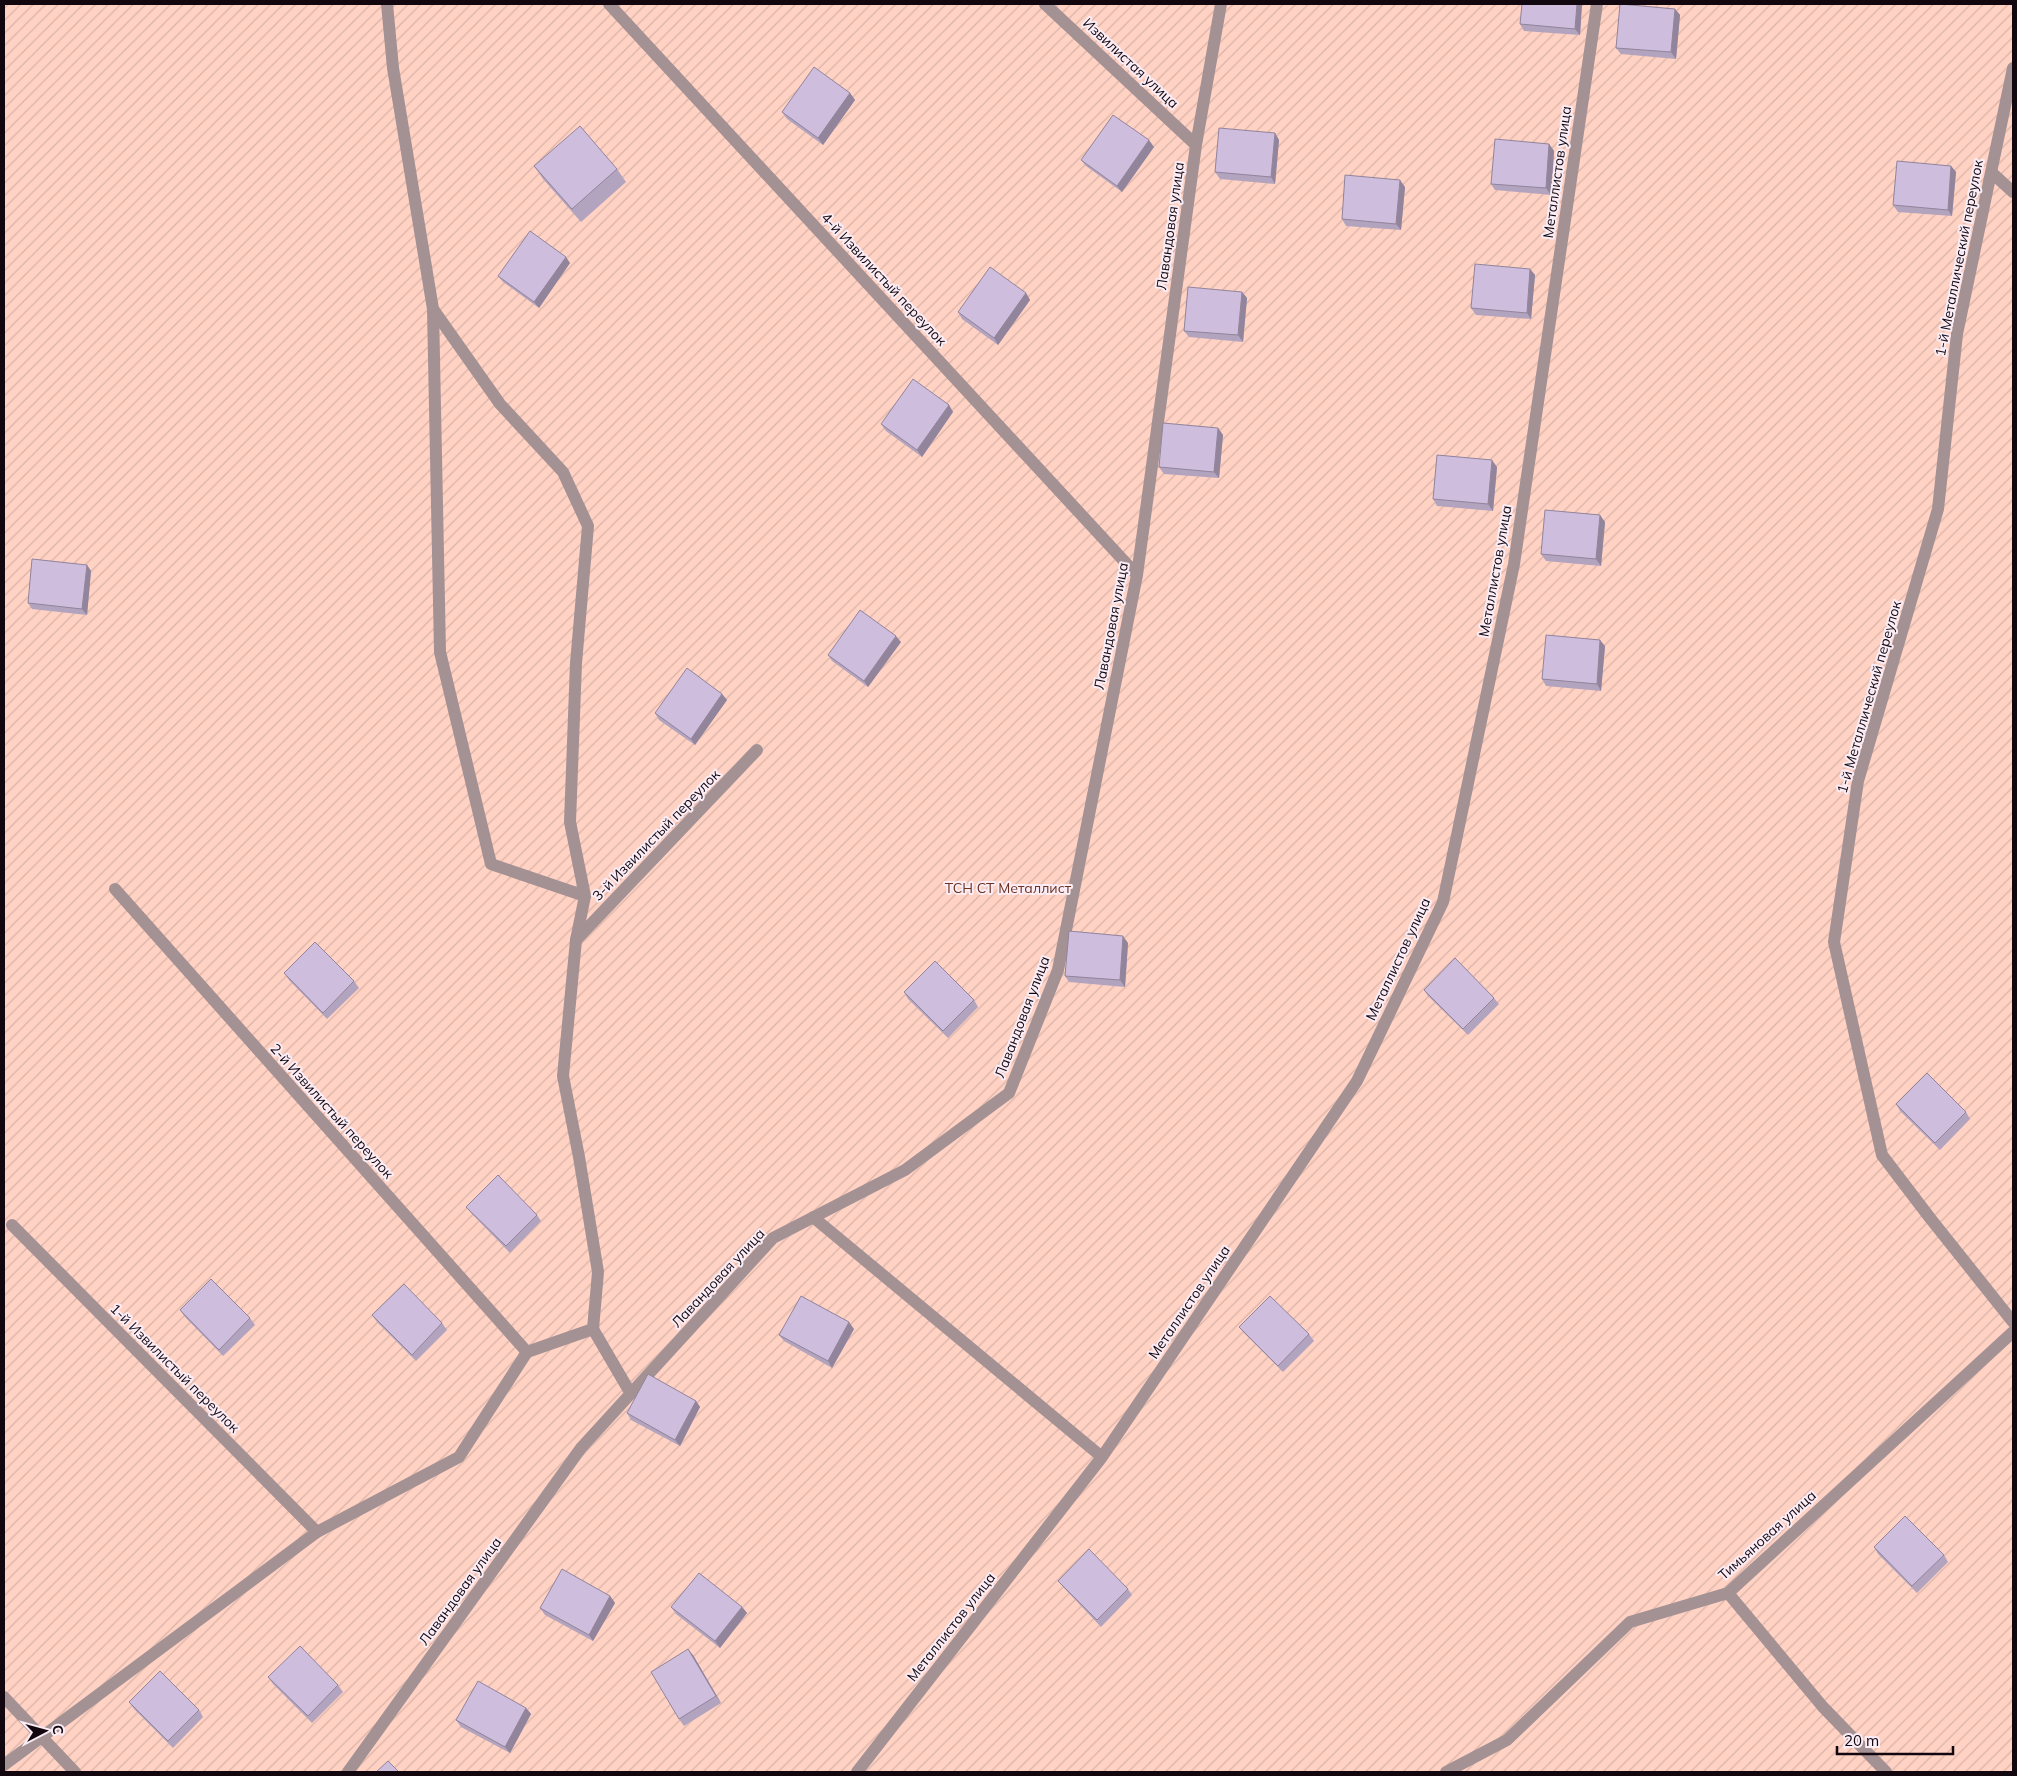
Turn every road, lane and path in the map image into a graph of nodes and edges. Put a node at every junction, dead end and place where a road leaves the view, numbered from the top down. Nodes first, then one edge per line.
1 (387, 4) edge
2 (609, 4) edge
3 (1046, 4) edge
4 (1221, 4) edge
5 (1597, 4) edge
6 (2013, 68) edge
7 (1196, 145) junction
8 (1991, 172) junction
9 (2013, 192) edge
10 (433, 309) junction
11 (1137, 575) junction
12 (757, 750) dead end
13 (115, 889) dead end
14 (586, 896) junction
15 (576, 940) junction
16 (813, 1217) junction
17 (12, 1225) dead end
18 (2013, 1322) edge
19 (593, 1329) junction
20 (2013, 1332) edge
21 (527, 1352) junction
22 (631, 1394) junction
23 (1102, 1457) junction
24 (317, 1532) junction
25 (1728, 1593) junction
26 (4, 1696) edge
27 (43, 1737) junction
28 (4, 1765) edge
29 (75, 1772) edge
30 (348, 1772) edge
31 (857, 1772) edge
32 (1446, 1772) edge
33 (1886, 1772) edge

1 - 10 street
2 - 11 street, 4-й Извилистый переулок
3 - 7 street, Извилистая улица
4 - 7 street, Лавандовая улица
5 - 23 street, Металлистов улица
6 - 8 street, 1-й Металлический переулок
7 - 11 street, Лавандовая улица
8 - 9 street
8 - 18 street, 1-й Металлический переулок
10 - 14 street
10 - 14 street
11 - 16 street, Лавандовая улица
12 - 15 street, 3-й Извилистый переулок
13 - 21 street, 2-й Извилистый переулок
14 - 15 street
15 - 19 street
16 - 22 street, Лавандовая улица
16 - 23 street
17 - 24 street, 1-й Извилистый переулок
19 - 21 street
19 - 22 street
20 - 25 street, Тимьяновая улица
21 - 24 street
22 - 30 street, Лавандовая улица
23 - 31 street, Металлистов улица
24 - 27 street
25 - 32 street, Тимьяновая улица
25 - 33 street
26 - 27 street
27 - 28 street
27 - 29 street

